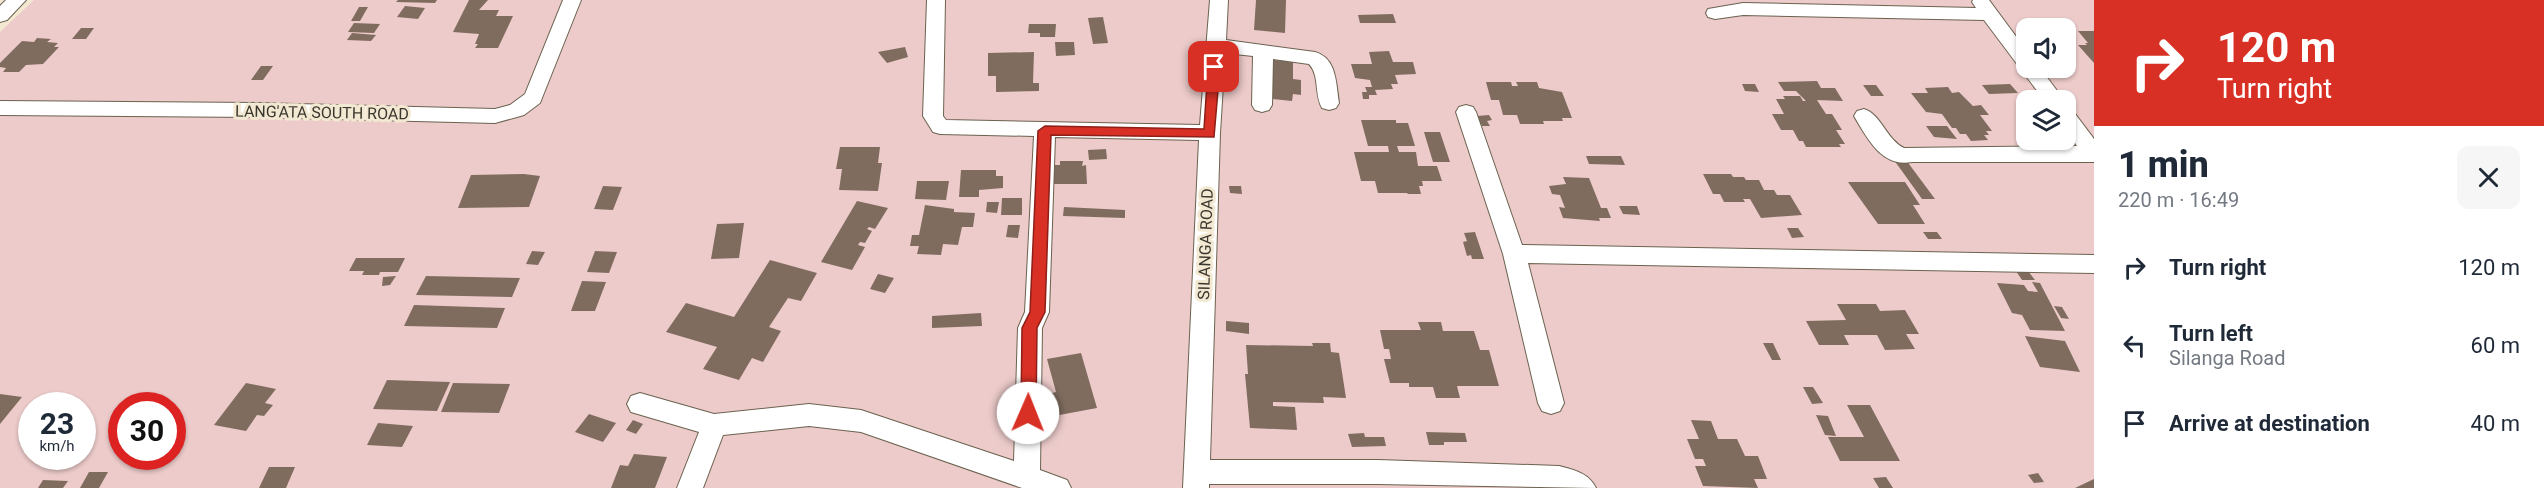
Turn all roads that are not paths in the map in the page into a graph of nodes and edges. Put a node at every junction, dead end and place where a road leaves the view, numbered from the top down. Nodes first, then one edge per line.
1 (17, 0) edge
2 (572, 0) edge
3 (936, 0) edge
4 (1219, 0) edge
5 (1984, 7) edge
6 (1714, 13) dead end
7 (0, 16) edge
8 (1216, 45) junction
9 (2016, 50) edge
10 (1263, 52) junction
11 (1329, 103) dead end
12 (1262, 105) dead end
13 (0, 108) edge
14 (1466, 112) dead end
15 (1864, 116) dead end
16 (2076, 130) edge
17 (1045, 131) junction
18 (1210, 134) junction
19 (2093, 153) edge
20 (1514, 254) junction
21 (2094, 264) edge
22 (1551, 403) dead end
23 (640, 404) dead end
24 (714, 425) junction
25 (1027, 478) junction
26 (1196, 480) edge
27 (690, 488) edge
28 (1058, 488) edge
29 (1583, 488) edge

1 - 7 street
2 - 13 street, LANG'ATA SOUTH ROAD
3 - 17 street
4 - 8 street, SILANGA ROAD
5 - 6 street
5 - 9 street
8 - 10 street
8 - 18 street, SILANGA ROAD
10 - 11 street
10 - 12 street
14 - 20 street
15 - 19 street
16 - 19 street
17 - 18 street
17 - 25 street
18 - 26 street, SILANGA ROAD
20 - 21 street
20 - 22 street
23 - 24 street
24 - 25 street
24 - 27 street
25 - 28 street
26 - 29 street

